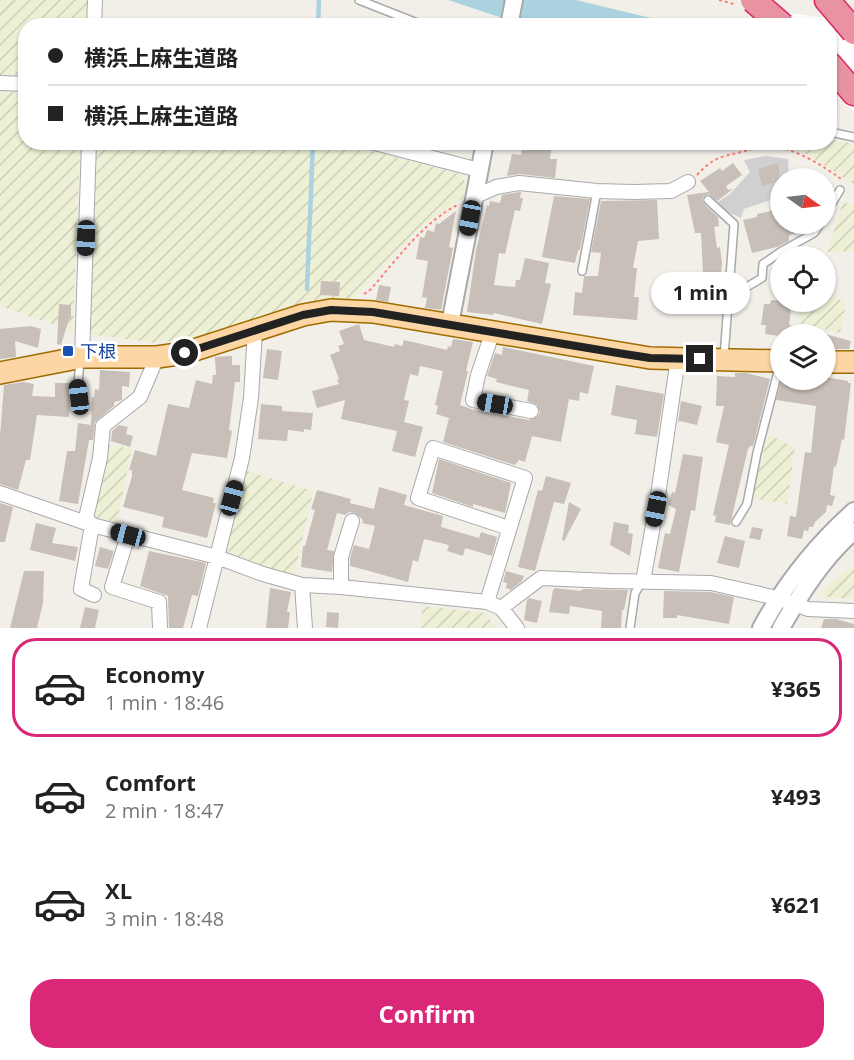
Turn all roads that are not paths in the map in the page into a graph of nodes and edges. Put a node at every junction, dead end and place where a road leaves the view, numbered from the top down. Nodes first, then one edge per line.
1 (95, 0) edge
2 (359, 0) edge
3 (514, 0) edge
4 (753, 0) edge
5 (771, 0) edge
6 (827, 0) edge
7 (94, 18) edge
8 (404, 18) edge
9 (511, 18) edge
10 (774, 18) edge
11 (788, 18) edge
12 (850, 27) edge
13 (837, 73) edge
14 (0, 82) edge
15 (18, 83) edge
16 (854, 93) edge
17 (837, 133) edge
18 (854, 137) edge
19 (89, 150) edge
20 (402, 150) edge
21 (483, 150) edge
22 (479, 170) junction
23 (688, 182) road end
24 (840, 190) dead end
25 (597, 191) junction
26 (836, 197) edge
27 (469, 199) junction
28 (708, 200) dead end
29 (814, 234) edge
30 (582, 271) dead end
31 (728, 298) junction
32 (450, 324) junction
33 (255, 330) junction
34 (493, 331) junction
35 (157, 357) junction
36 (81, 358) junction
37 (678, 358) junction
38 (723, 360) junction
39 (770, 362) edge
40 (836, 362) edge
41 (854, 362) edge
42 (0, 373) edge
43 (773, 390) edge
44 (81, 410) dead end
45 (531, 411) dead end
46 (0, 493) edge
47 (854, 511) edge
48 (352, 521) dead end
49 (736, 522) dead end
50 (92, 525) junction
51 (510, 528) junction
52 (854, 531) edge
53 (128, 535) junction
54 (217, 557) junction
55 (643, 581) junction
56 (302, 585) junction
57 (341, 587) junction
58 (94, 595) dead end
59 (777, 598) junction
60 (487, 602) junction
61 (794, 605) junction
62 (501, 608) junction
63 (854, 611) edge
64 (160, 628) edge
65 (200, 628) edge
66 (305, 628) edge
67 (517, 628) edge
68 (630, 628) edge
69 (760, 628) edge
70 (780, 628) edge

1 - 7 street
2 - 8 lane
3 - 9 street
4 - 10 highway, bridge
5 - 11 highway
6 - 12 highway
13 - 16 highway
14 - 15 street
17 - 18 lane
19 - 36 street
20 - 22 street
21 - 22 street
22 - 27 street
23 - 25 street
24 - 26 lane
25 - 27 street
25 - 30 lane
27 - 32 street
28 - 31 lane
29 - 31 lane
31 - 38 lane
32 - 33 main road
32 - 34 main road
33 - 35 main road
33 - 54 street
34 - 37 main road
34 - 45 street
35 - 36 main road
35 - 50 street
36 - 42 main road
36 - 44 lane
37 - 38 main road
37 - 55 street
38 - 39 main road
40 - 41 main road
43 - 49 lane
46 - 50 street
47 - 59 street
48 - 57 street
50 - 53 street
50 - 58 street
51 - 51 street
51 - 60 street
52 - 61 street
53 - 54 street
53 - 64 street
54 - 56 street
54 - 65 street
55 - 59 street
55 - 62 street
55 - 68 lane
56 - 57 street
56 - 66 street
57 - 60 street
59 - 61 street
59 - 69 street
60 - 62 street
61 - 63 street
61 - 70 street
62 - 67 street

